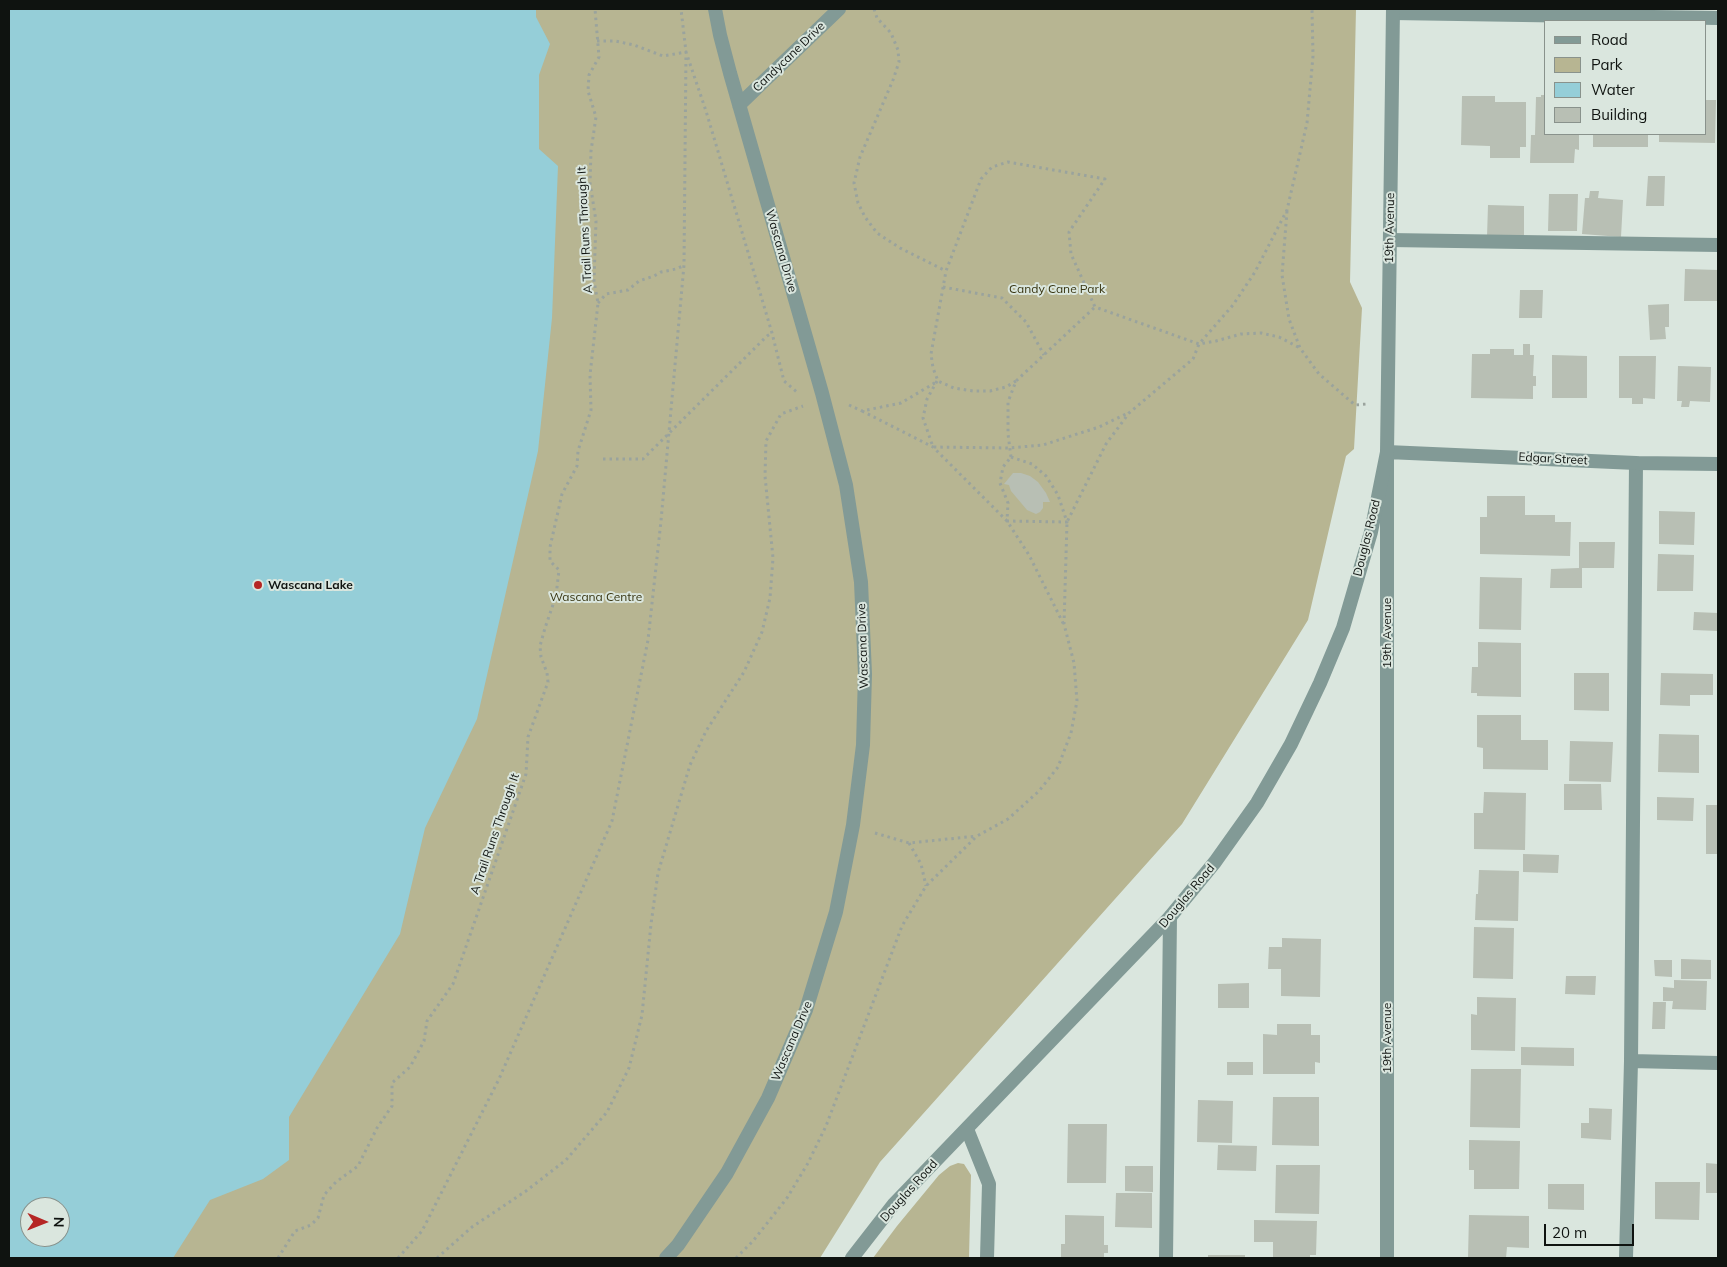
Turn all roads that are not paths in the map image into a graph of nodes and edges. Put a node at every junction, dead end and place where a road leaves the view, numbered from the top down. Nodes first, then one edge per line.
1 (715, 9) edge
2 (839, 9) edge
3 (1393, 11) edge
4 (1718, 18) edge
5 (739, 105) junction
6 (1390, 240) junction
7 (1718, 245) edge
8 (1387, 452) junction
9 (1636, 463) junction
10 (1718, 464) edge
11 (1170, 917) junction
12 (1631, 1061) junction
13 (1718, 1063) edge
14 (967, 1129) junction
15 (666, 1258) edge
16 (852, 1258) edge
17 (987, 1258) edge
18 (1166, 1258) edge
19 (1388, 1258) edge
20 (1626, 1258) edge

1 - 5 street, Wascana Drive
2 - 5 street, Candycane Drive
3 - 4 street
3 - 6 street, 19th Avenue
5 - 15 street, Wascana Drive
6 - 7 street
6 - 8 street, 19th Avenue
8 - 9 street, Edgar Street
8 - 11 street, Douglas Road
8 - 19 street, 19th Avenue
9 - 10 street, Edgar Street
9 - 12 street
11 - 14 street, Douglas Road
11 - 18 street
12 - 13 street
12 - 20 street
14 - 16 street, Douglas Road
14 - 17 street

